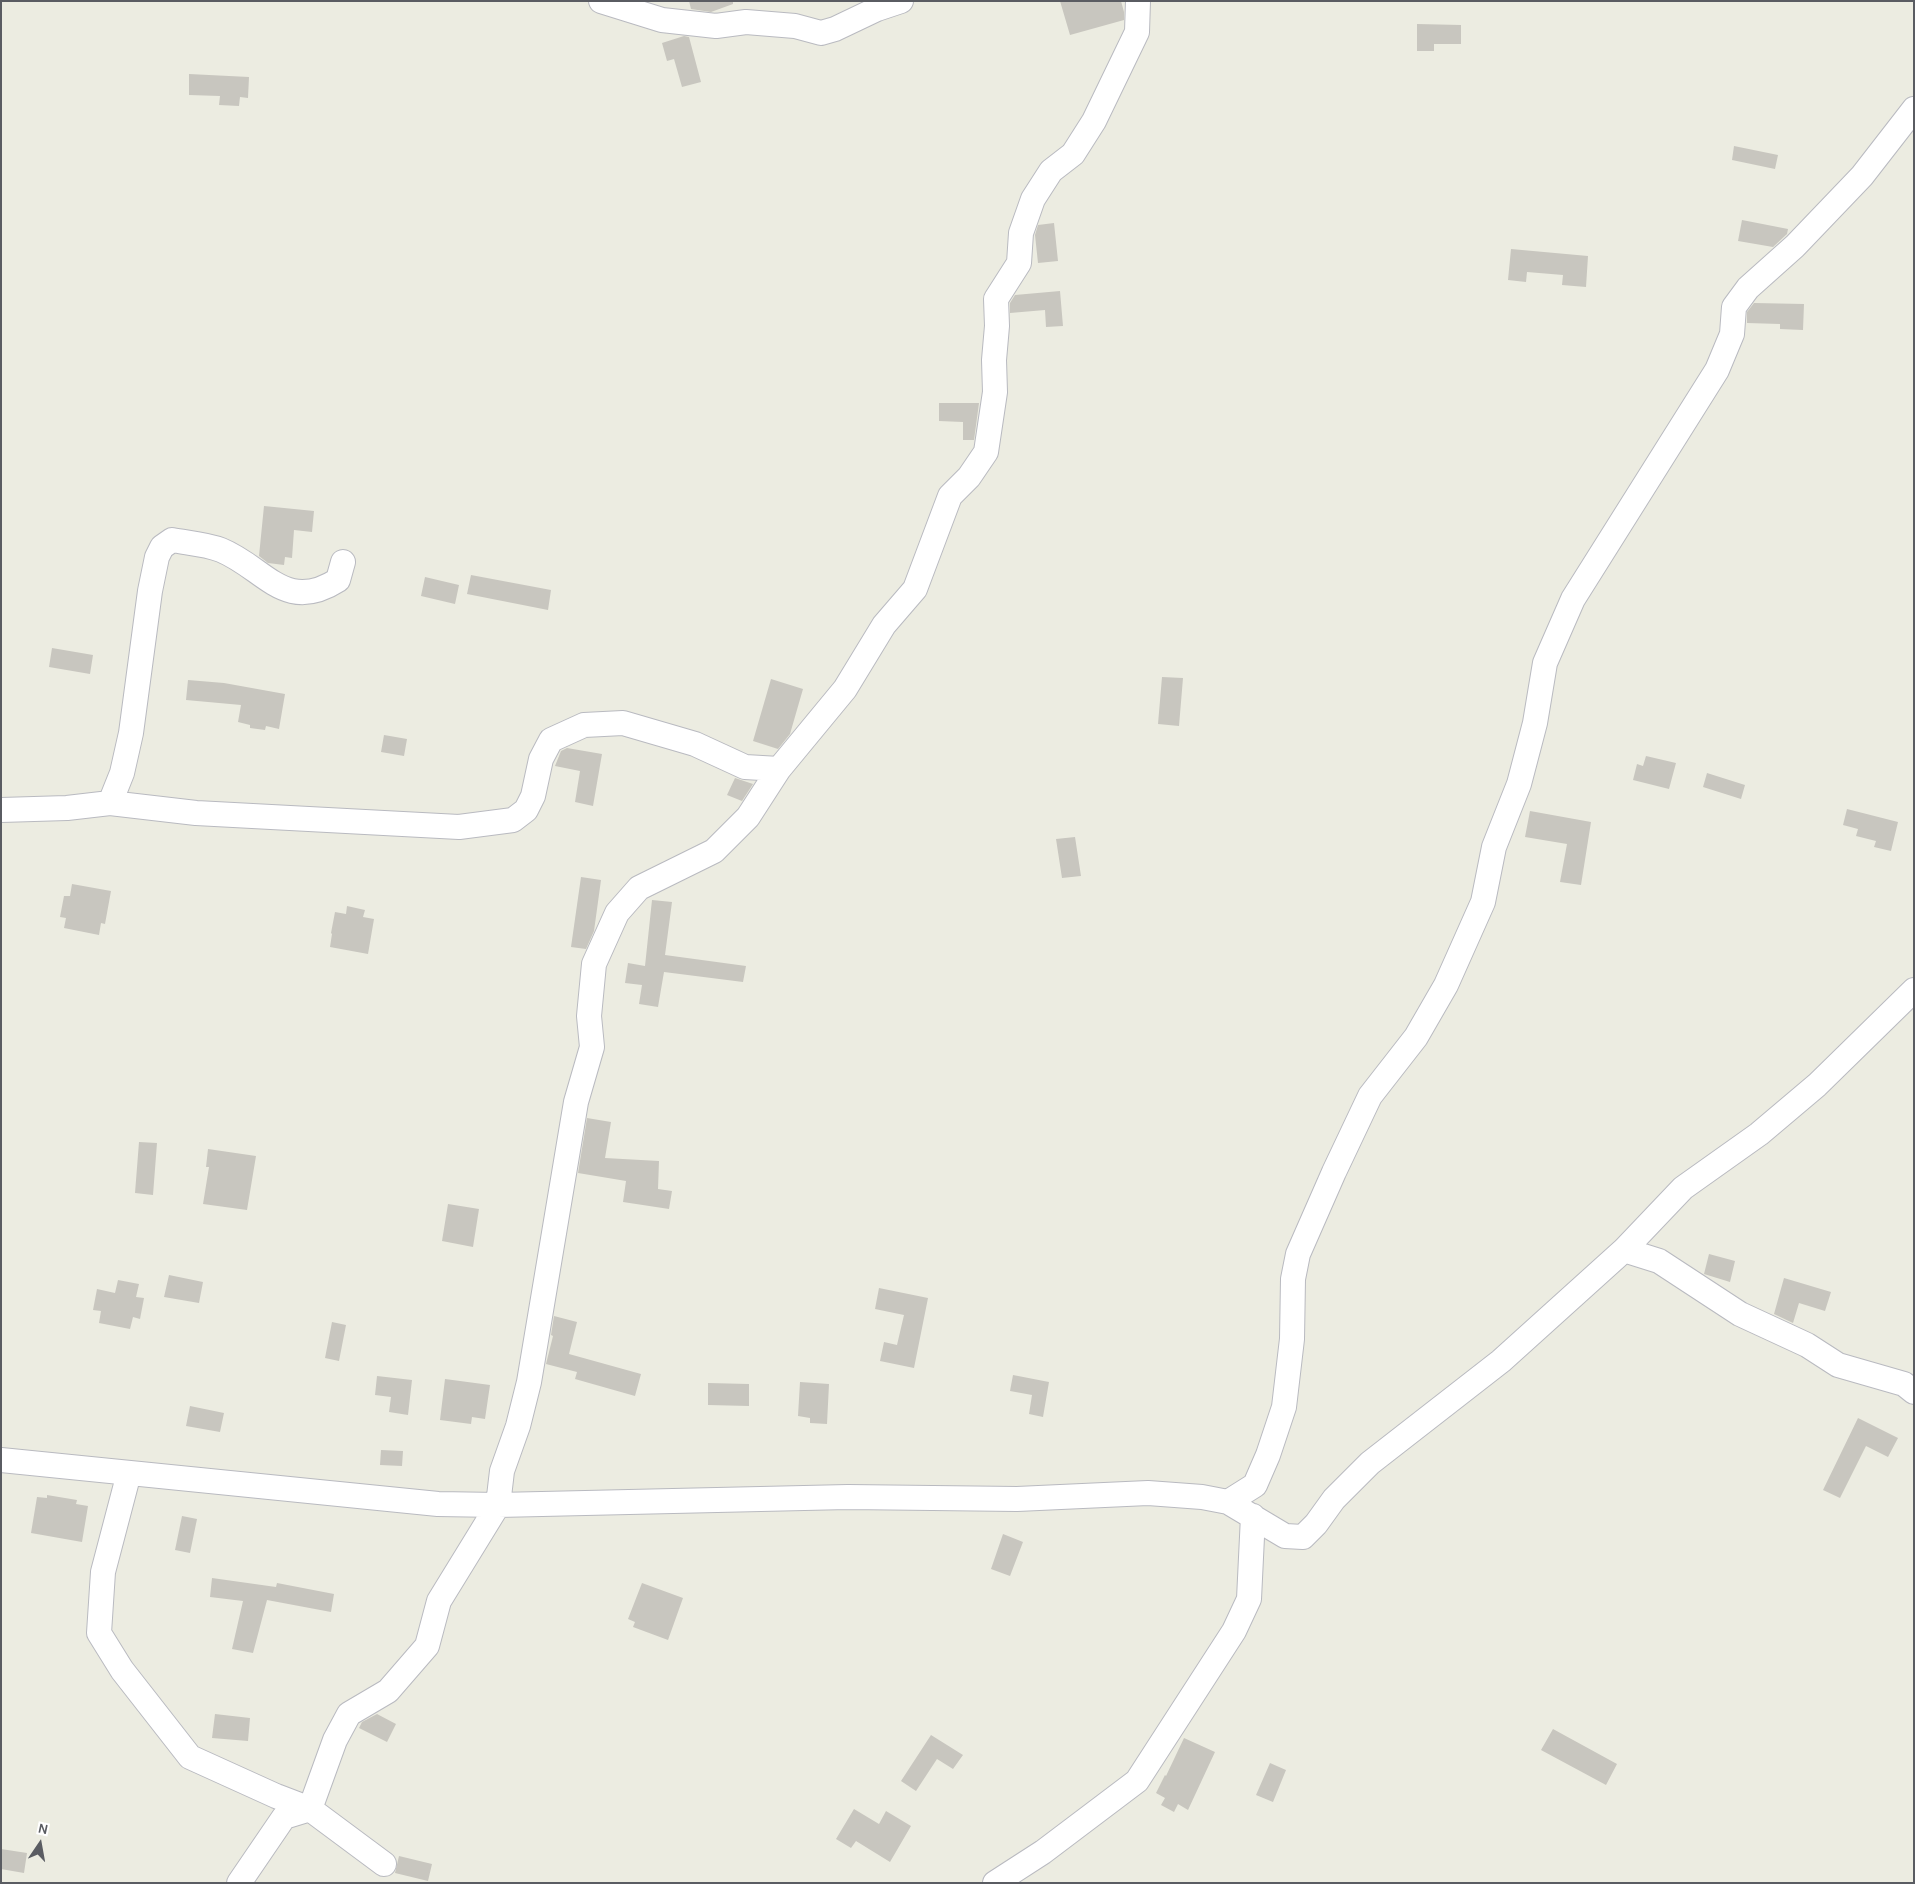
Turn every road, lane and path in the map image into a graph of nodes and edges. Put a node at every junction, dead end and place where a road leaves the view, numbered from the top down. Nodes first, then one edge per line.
1 (601, 1) edge
2 (901, 1) edge
3 (1138, 1) edge
4 (1914, 109) edge
5 (343, 562) dead end
6 (779, 769) junction
7 (110, 803) junction
8 (1, 810) edge
9 (1914, 990) edge
10 (1624, 1250) junction
11 (1914, 1392) edge
12 (1, 1460) edge
13 (129, 1473) junction
14 (1228, 1502) junction
15 (498, 1505) junction
16 (1253, 1516) junction
17 (310, 1809) junction
18 (384, 1864) dead end
19 (239, 1883) edge
20 (995, 1883) edge

1 - 2 street
3 - 6 street
4 - 14 street
5 - 7 street
6 - 7 street
6 - 15 street
7 - 8 street
9 - 10 street
10 - 11 street
10 - 16 street
12 - 13 street
13 - 15 street
13 - 17 street
14 - 15 street
14 - 16 street
15 - 17 street
16 - 20 street
17 - 18 street
17 - 19 street

